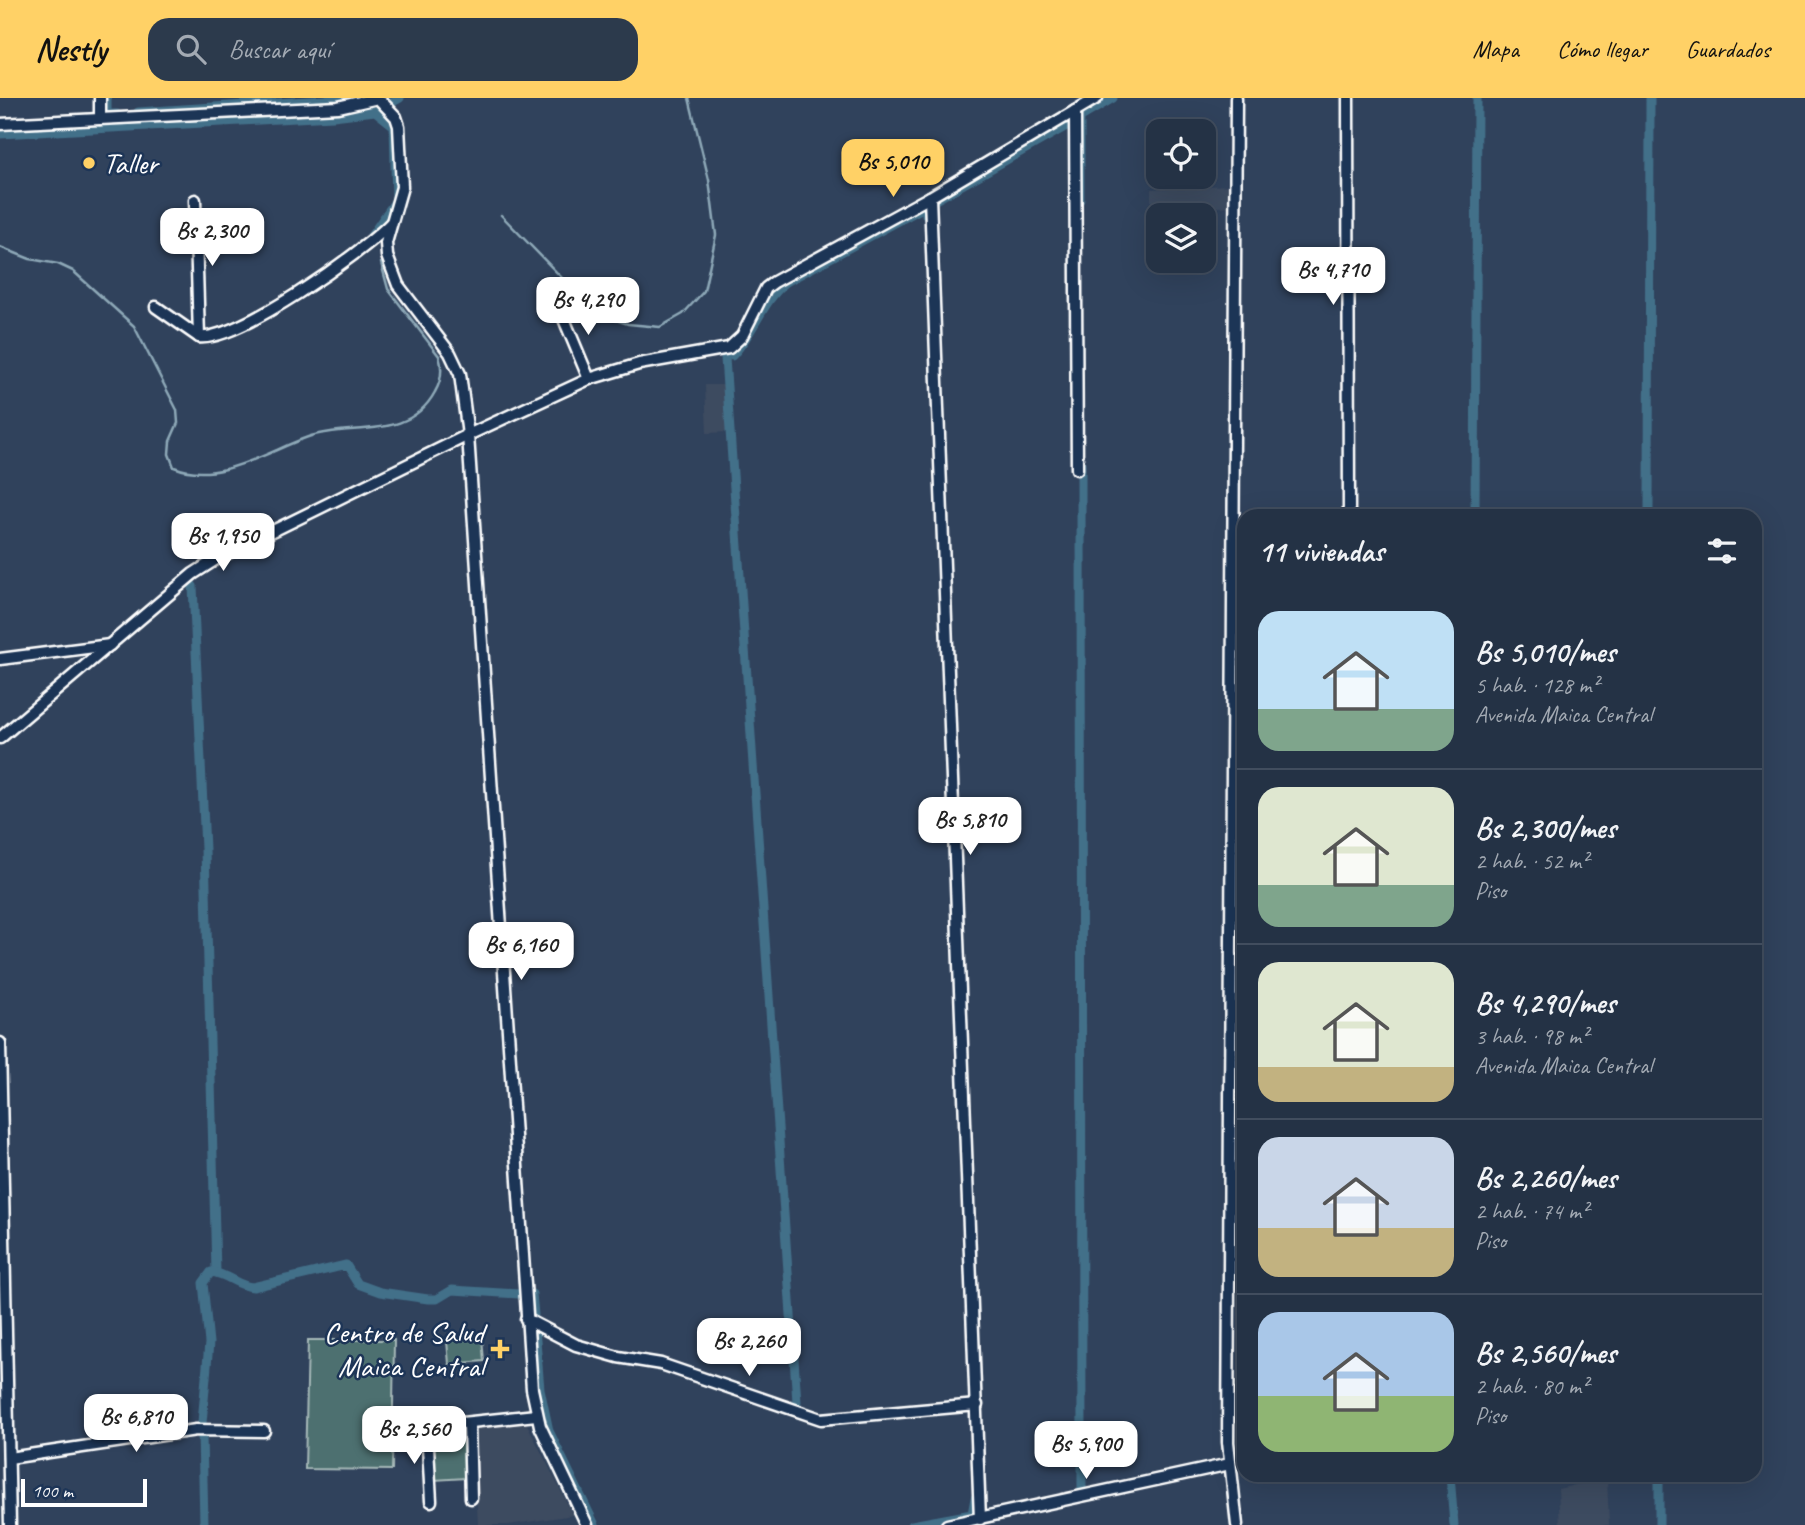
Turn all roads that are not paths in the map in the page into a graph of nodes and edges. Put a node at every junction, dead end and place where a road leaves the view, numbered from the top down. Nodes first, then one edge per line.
1 (100, 98) edge
2 (378, 98) edge
3 (1097, 98) edge
4 (1236, 98) edge
5 (1348, 98) edge
6 (1075, 111) junction
7 (100, 119) junction
8 (0, 124) edge
9 (930, 197) junction
10 (195, 200) dead end
11 (393, 222) junction
12 (156, 307) dead end
13 (559, 307) dead end
14 (199, 337) junction
15 (589, 379) junction
16 (468, 435) junction
17 (1077, 469) dead end
18 (1349, 509) edge
19 (110, 645) junction
20 (0, 659) edge
21 (0, 738) edge
22 (0, 1043) edge
23 (526, 1319) junction
24 (977, 1405) junction
25 (536, 1415) junction
26 (469, 1424) junction
27 (427, 1429) junction
28 (396, 1430) dead end
29 (264, 1431) dead end
30 (9, 1458) junction
31 (1230, 1464) junction
32 (471, 1498) dead end
33 (431, 1501) dead end
34 (981, 1519) junction
35 (10, 1525) edge
36 (587, 1525) edge
37 (947, 1525) edge
38 (1237, 1525) edge

1 - 7 street
2 - 7 street
2 - 11 street
3 - 6 street
4 - 31 street
5 - 18 street
6 - 9 street
6 - 17 street
7 - 8 street
9 - 15 street
9 - 24 street
10 - 14 street
11 - 14 street
11 - 16 street
12 - 14 street
13 - 15 street
15 - 16 street
16 - 19 street
16 - 23 street
19 - 20 street
19 - 21 street
22 - 30 street
23 - 24 street
23 - 25 street
24 - 34 street
25 - 26 street
25 - 36 street
26 - 27 street
26 - 32 street
27 - 28 street
27 - 33 street
29 - 30 street
30 - 35 street
31 - 34 street
31 - 38 street
34 - 37 street

